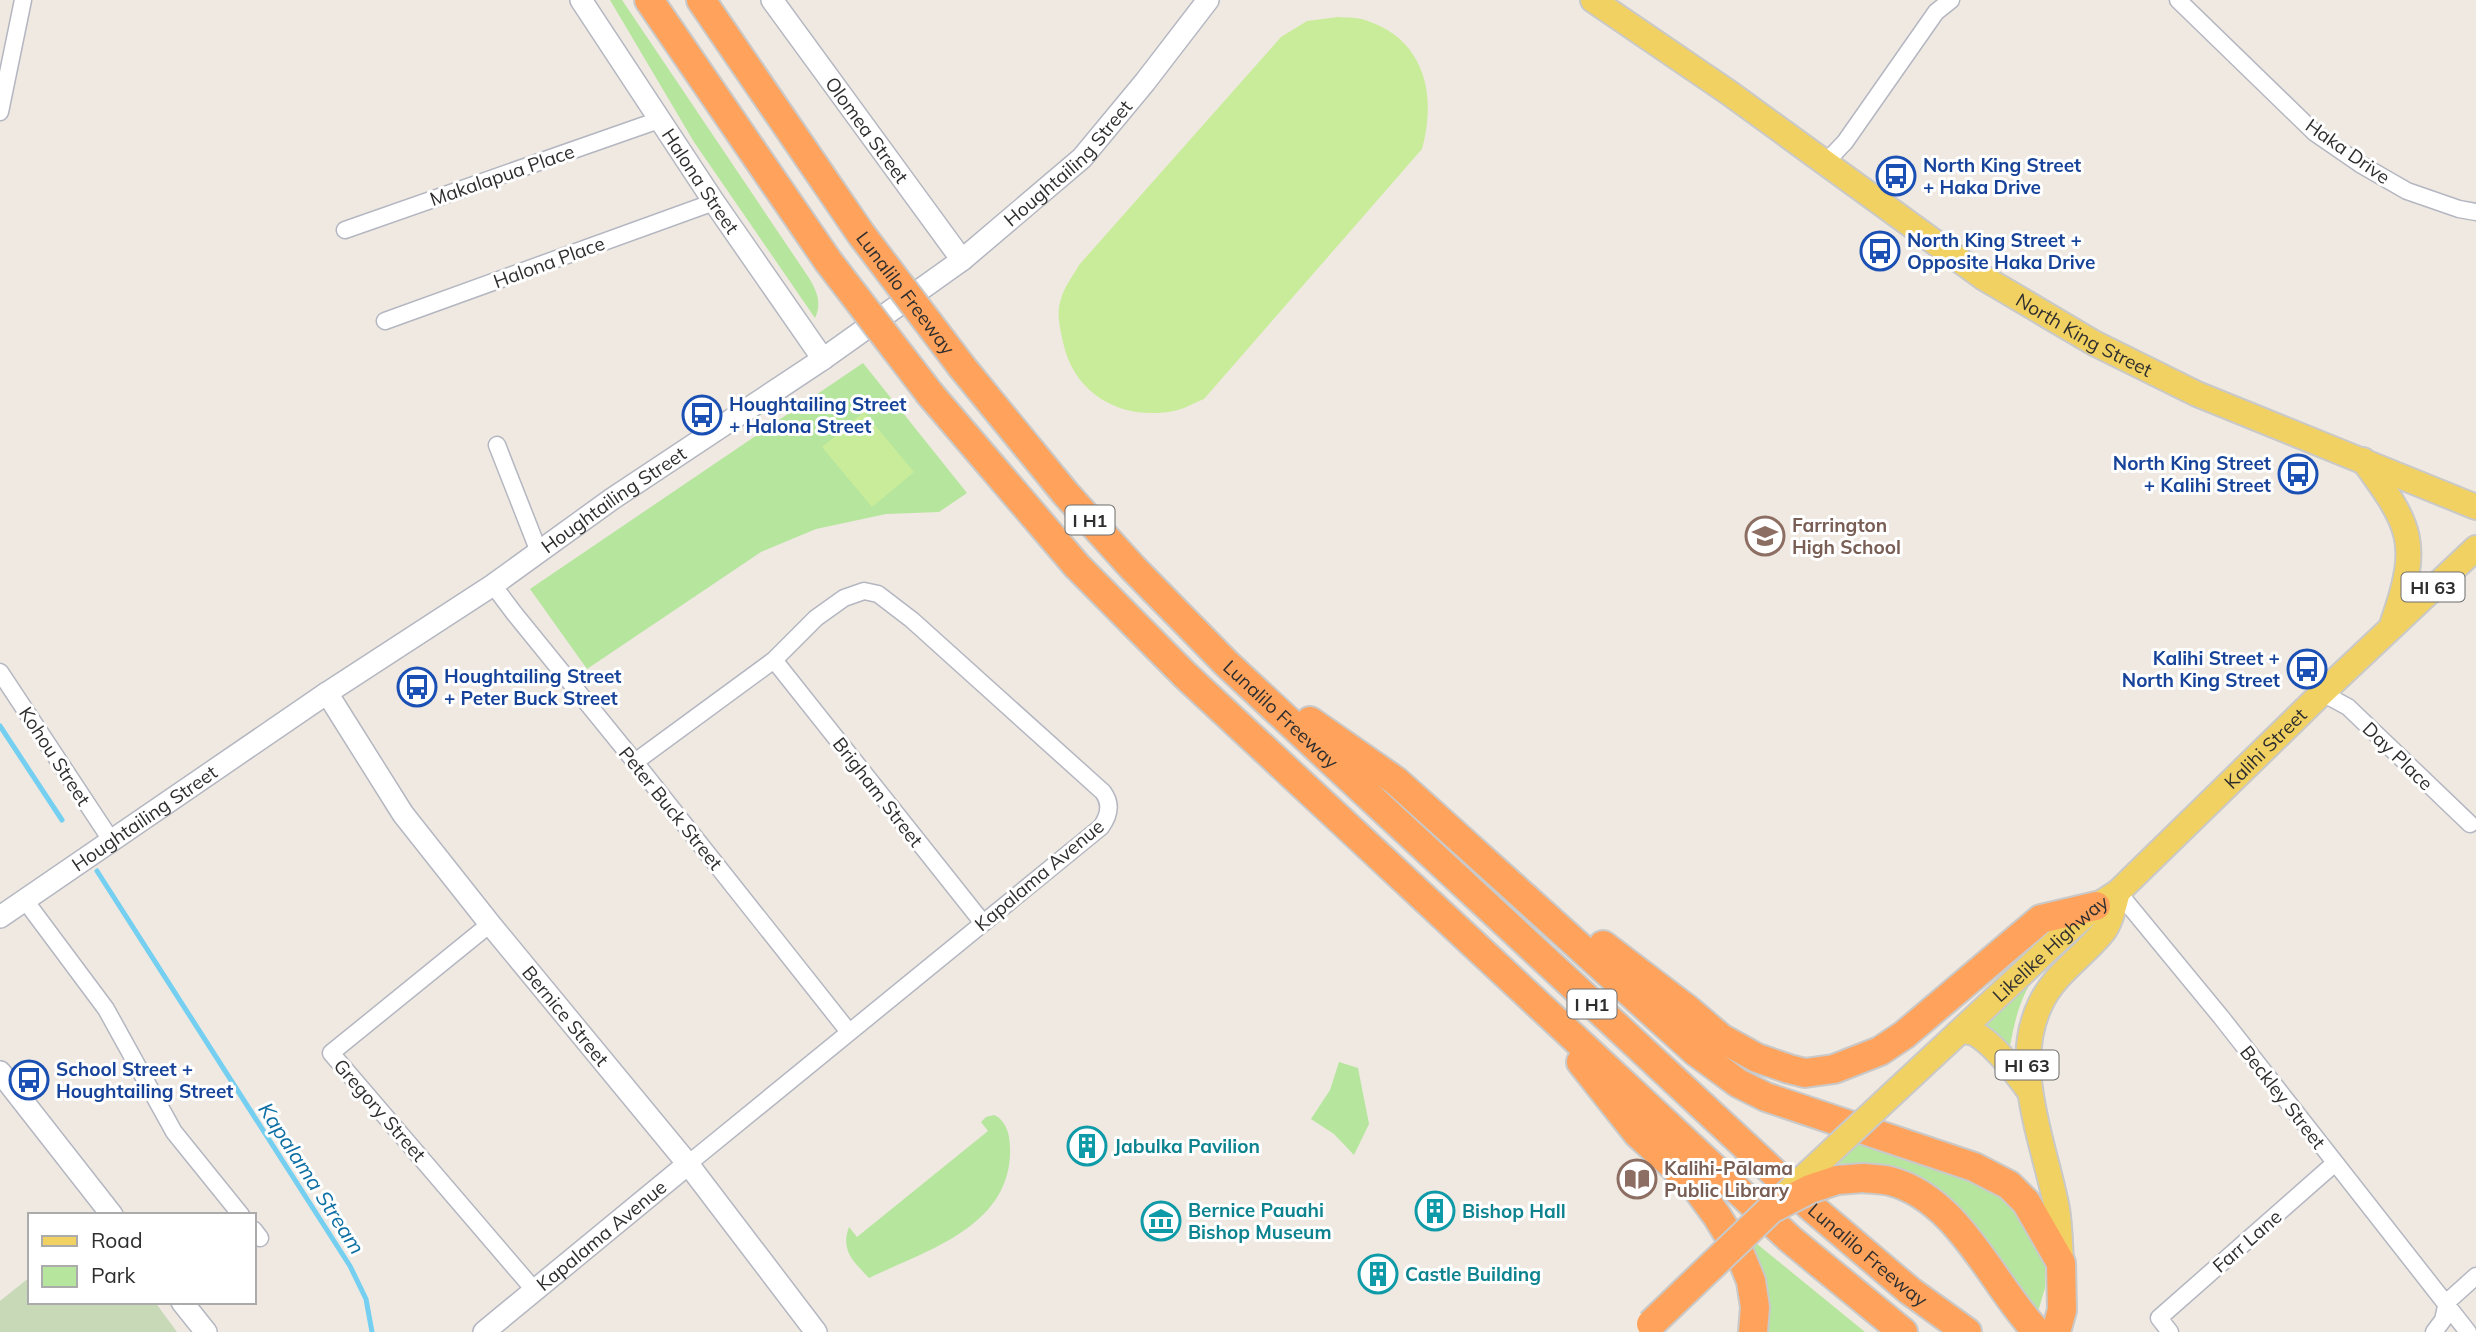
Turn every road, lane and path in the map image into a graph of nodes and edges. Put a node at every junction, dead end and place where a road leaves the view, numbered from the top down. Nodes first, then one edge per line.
1 (23, 0) edge
2 (581, 0) edge
3 (649, 0) edge
4 (701, 0) edge
5 (772, 0) edge
6 (1208, 0) edge
7 (1593, 0) edge
8 (1951, 0) edge
9 (2178, 0) edge
10 (0, 112) edge
11 (659, 120) junction
12 (1825, 163) junction
13 (714, 202) junction
14 (2476, 212) edge
15 (345, 230) dead end
16 (962, 260) junction
17 (384, 321) dead end
18 (823, 359) junction
19 (497, 445) dead end
20 (2363, 460) junction
21 (2476, 506) edge
22 (2476, 548) edge
23 (540, 552) junction
24 (493, 585) junction
25 (2392, 627) junction
26 (774, 660) junction
27 (1227, 664) junction
28 (0, 672) edge
29 (327, 693) junction
30 (2322, 693) junction
31 (635, 762) junction
32 (2470, 824) dead end
33 (111, 840) junction
34 (1474, 850) junction
35 (24, 899) junction
36 (2107, 899) junction
37 (0, 917) edge
38 (983, 923) junction
39 (490, 924) junction
40 (1520, 986) junction
41 (849, 1031) junction
42 (1958, 1033) junction
43 (0, 1072) edge
44 (2031, 1092) junction
45 (2335, 1163) junction
46 (688, 1164) junction
47 (1771, 1209) junction
48 (110, 1213) edge
49 (239, 1213) edge
50 (2061, 1263) junction
51 (2476, 1276) edge
52 (535, 1291) junction
53 (2447, 1302) junction
54 (184, 1304) edge
55 (1646, 1328) edge
56 (491, 1330) edge
57 (206, 1332) edge
58 (816, 1332) edge
59 (1753, 1332) edge
60 (1903, 1332) edge
61 (1967, 1332) edge
62 (2037, 1332) edge
63 (2056, 1332) edge
64 (2170, 1332) edge
65 (2434, 1332) edge
66 (2468, 1332) edge

1 - 10 street
2 - 11 main road, Halona Street
3 - 40 highway, Lunalilo Freeway / I H1, bridge
4 - 27 highway, Lunalilo Freeway / I H1, bridge
5 - 16 main road, Olomea Street
6 - 16 main road, Houghtailing Street
7 - 12 main road, North King Street
8 - 12 street
9 - 14 street, Haka Drive
11 - 13 main road, Halona Street
11 - 15 street, Makalapua Place
12 - 20 main road, North King Street
13 - 17 street, Halona Place
13 - 18 main road, Halona Street
16 - 18 main road, Houghtailing Street
18 - 23 main road, Houghtailing Street
19 - 23 street
20 - 21 main road, North King Street
20 - 25 main road
22 - 25 main road, Kalihi Street / HI 63
23 - 24 main road, Houghtailing Street
24 - 29 main road, Houghtailing Street
24 - 31 street, Peter Buck Street
25 - 30 main road, Kalihi Street / HI 63
26 - 31 street, Kapalama Avenue
26 - 38 street, Brigham Street
26 - 38 street, Kapalama Avenue
27 - 34 highway
27 - 61 highway, Lunalilo Freeway / I H1
28 - 33 street, Kohou Street
29 - 33 main road, Houghtailing Street
29 - 39 main road, Bernice Street
30 - 32 street, Day Place
30 - 36 main road, Kalihi Street / HI 63
31 - 41 street, Peter Buck Street
33 - 35 main road, Houghtailing Street
34 - 36 highway
34 - 50 highway
35 - 37 main road, Houghtailing Street
35 - 49 street
36 - 42 main road, Likelike Highway / HI 63
36 - 44 main road, Likelike Highway / HI 63
36 - 45 street, Beckley Street
38 - 41 street, Kapalama Avenue
39 - 46 main road, Bernice Street
39 - 52 street, Gregory Street
40 - 59 highway
40 - 60 highway, Lunalilo Freeway / I H1
41 - 46 street, Kapalama Avenue
42 - 44 main road
42 - 47 main road, Likelike Highway / HI 63, bridge
43 - 48 main road
44 - 50 main road, Likelike Highway / HI 63
45 - 53 street, Beckley Street
45 - 64 street, Farr Lane
46 - 52 main road, Kapalama Avenue
46 - 58 main road, Bernice Street
47 - 55 highway, Likelike Highway / HI 63, bridge
47 - 62 highway, bridge
50 - 63 highway, Likelike Highway / HI 63
51 - 53 street
52 - 56 main road, Kapalama Avenue
53 - 65 street
53 - 66 street, Beckley Street
54 - 57 main road

